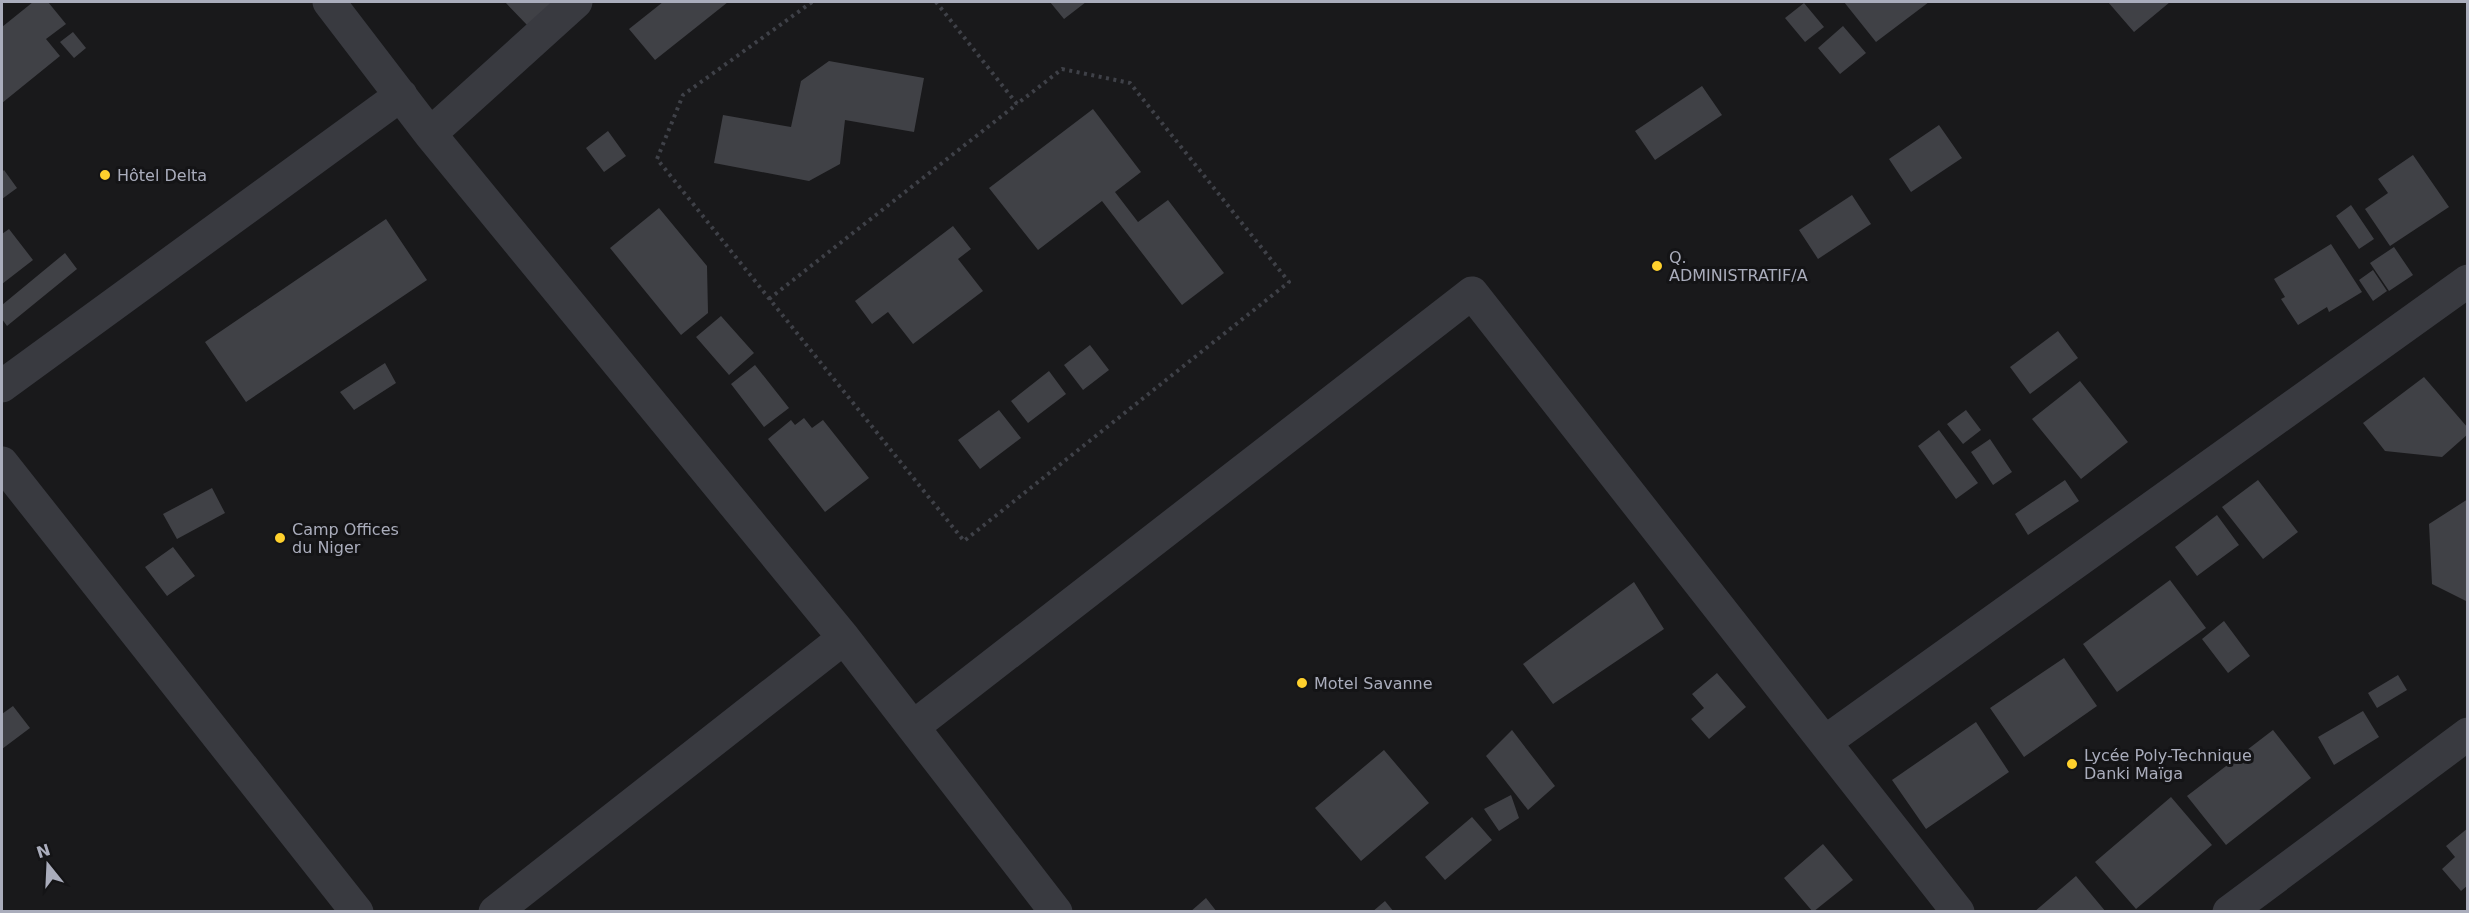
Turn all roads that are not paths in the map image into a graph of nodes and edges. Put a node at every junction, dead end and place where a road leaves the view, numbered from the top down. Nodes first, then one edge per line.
1 (329, 2) edge
2 (576, 2) edge
3 (401, 95) junction
4 (430, 134) junction
5 (2468, 280) edge
6 (2, 386) edge
7 (2, 463) edge
8 (844, 638) junction
9 (913, 727) junction
10 (2468, 734) edge
11 (1825, 742) junction
12 (357, 912) edge
13 (495, 912) edge
14 (1056, 912) edge
15 (1958, 912) edge
16 (2229, 912) edge

1 - 3 street
2 - 4 street
3 - 4 street
3 - 6 street
4 - 8 street
5 - 11 street
7 - 12 street
8 - 9 street
8 - 13 street
9 - 11 street
9 - 14 street
10 - 16 street
11 - 15 street

